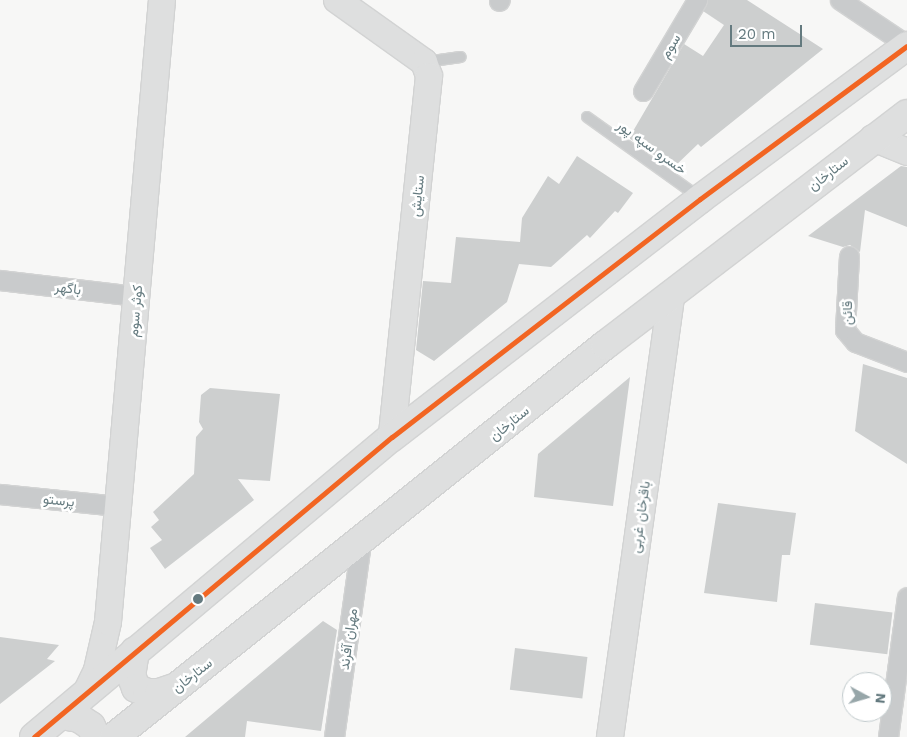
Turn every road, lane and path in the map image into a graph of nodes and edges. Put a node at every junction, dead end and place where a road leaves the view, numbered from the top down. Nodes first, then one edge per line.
1 (162, 0) edge
2 (337, 0) edge
3 (697, 0) edge
4 (840, 0) edge
5 (907, 45) edge
6 (461, 57) dead end
7 (424, 62) junction
8 (643, 91) dead end
9 (907, 114) edge
10 (587, 117) dead end
11 (873, 138) junction
12 (907, 152) edge
13 (700, 199) junction
14 (849, 256) dead end
15 (0, 280) edge
16 (136, 296) junction
17 (671, 296) junction
18 (907, 362) edge
19 (392, 437) junction
20 (0, 494) edge
21 (118, 506) junction
22 (361, 542) junction
23 (907, 597) edge
24 (108, 622) junction
25 (156, 635) junction
26 (135, 651) junction
27 (176, 687) junction
28 (86, 693) junction
29 (61, 715) junction
30 (34, 737) edge
31 (96, 737) edge
32 (114, 737) edge
33 (334, 737) edge
34 (610, 737) edge
35 (888, 737) edge

1 - 16 street, کوثر سوم
2 - 7 street
3 - 8 street, سوم
4 - 5 street
5 - 13 main road
6 - 7 lane
7 - 19 street, ستایش
9 - 11 main road, ستارخان
10 - 13 lane, خسرو سپه پور
11 - 12 street
11 - 17 main road, ستارخان
13 - 19 main road
14 - 18 street, قائن
15 - 16 street, باگهر
16 - 21 street, کوثر سوم
17 - 22 main road, ستارخان
17 - 34 street, باقرخان غربی
19 - 25 main road
20 - 21 street, پرستو
21 - 24 street, کوثر سوم
22 - 27 main road, ستارخان
22 - 33 street, مهران آفرند
23 - 35 street
24 - 25 street
24 - 28 street, کوثر سوم
25 - 26 main road
26 - 27 main road
26 - 28 main road
27 - 32 main road, ستارخان
28 - 29 main road
29 - 30 main road
29 - 31 main road

